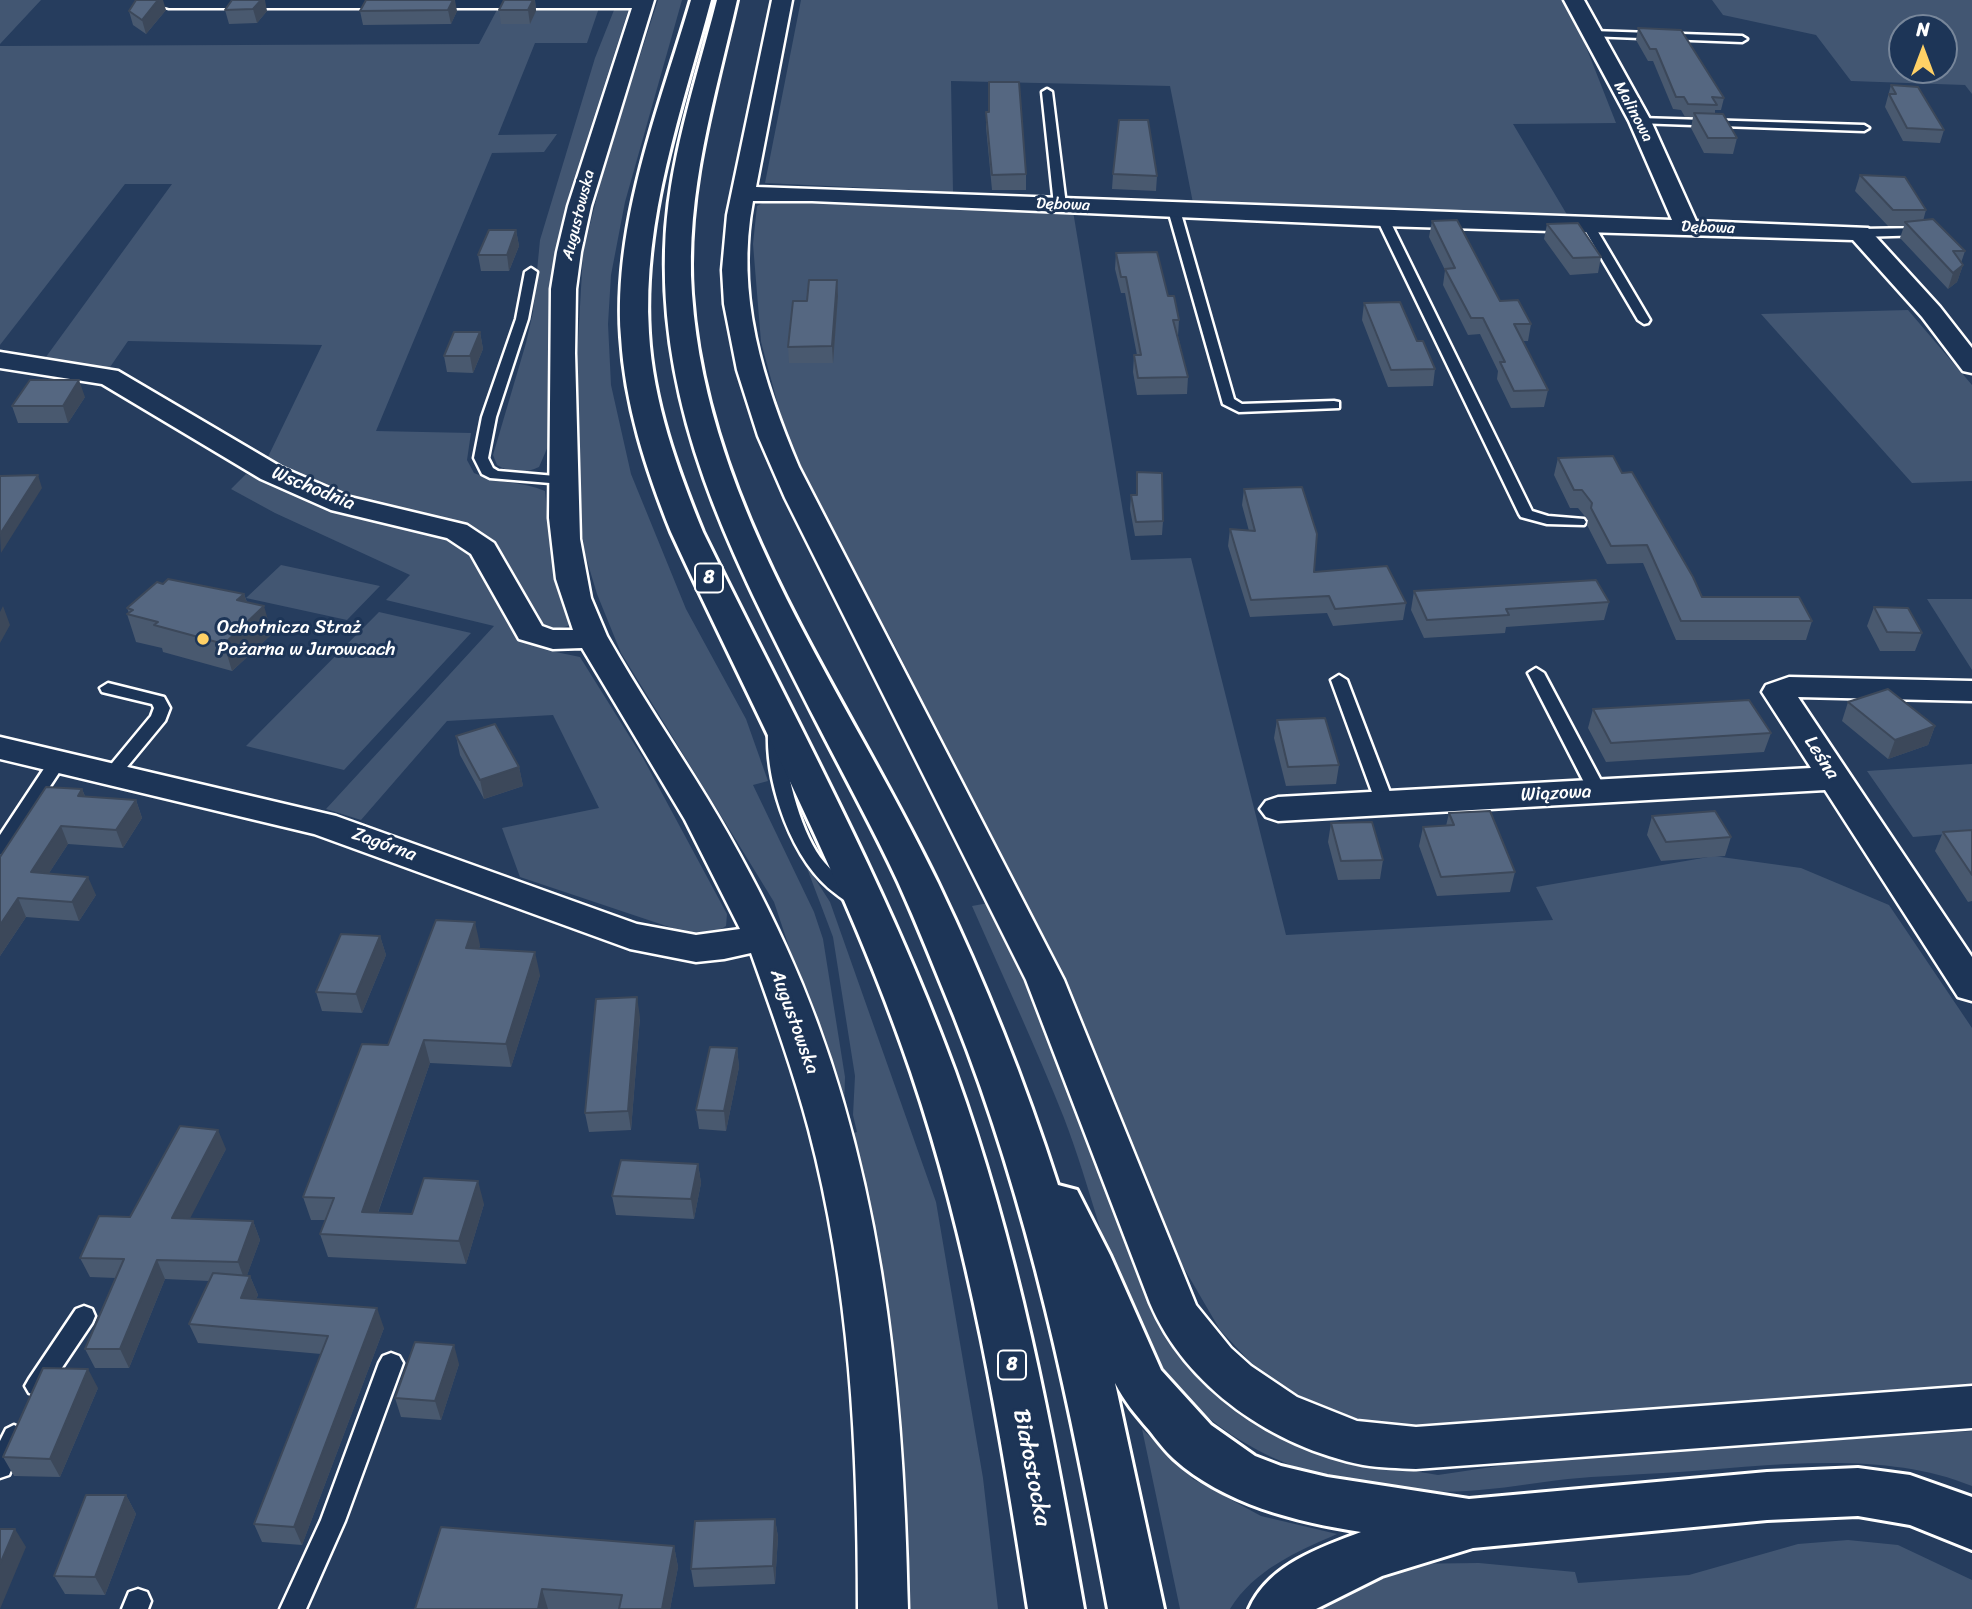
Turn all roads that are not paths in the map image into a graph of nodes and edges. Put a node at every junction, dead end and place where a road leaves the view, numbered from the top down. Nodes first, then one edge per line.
1 (701, 0) edge
2 (727, 0) edge
3 (782, 0) edge
4 (1574, 0) edge
5 (197, 1) edge
6 (383, 1) edge
7 (643, 1) edge
8 (169, 2) dead end
9 (1592, 34) junction
10 (1742, 39) dead end
11 (1047, 92) dead end
12 (1640, 121) junction
13 (1864, 128) dead end
14 (744, 194) junction
15 (1060, 205) junction
16 (1174, 210) junction
17 (1383, 219) junction
18 (1588, 225) junction
19 (1687, 228) junction
20 (1921, 232) edge
21 (1860, 233) junction
22 (531, 272) dead end
23 (1644, 320) dead end
24 (0, 360) edge
25 (1972, 365) edge
26 (1334, 405) dead end
27 (562, 480) junction
28 (1579, 522) dead end
29 (593, 638) junction
30 (1536, 673) dead end
31 (1339, 680) dead end
32 (108, 688) dead end
33 (1972, 691) edge
34 (0, 748) edge
35 (57, 762) junction
36 (112, 774) junction
37 (1835, 778) junction
38 (1598, 792) junction
39 (1385, 803) junction
40 (1278, 809) dead end
41 (0, 849) edge
42 (762, 937) junction
43 (1972, 988) edge
44 (1010, 1106) junction
45 (84, 1316) dead end
46 (391, 1363) dead end
47 (1972, 1407) edge
48 (0, 1467) edge
49 (1473, 1523) junction
50 (1972, 1525) edge
51 (293, 1609) edge
52 (883, 1609) edge
53 (1055, 1609) edge
54 (1136, 1609) edge
55 (1277, 1609) edge

1 - 53 highway, Białostocka / 8
2 - 44 highway, 8
3 - 14 street
4 - 9 street, Malinowa
5 - 6 street
5 - 8 street
6 - 7 street
7 - 27 street, Augustowska
9 - 10 lane
9 - 12 street, Malinowa
11 - 15 lane
12 - 13 lane
12 - 19 street, Malinowa
14 - 15 street, Dębowa
14 - 47 street
15 - 16 street, Dębowa
16 - 17 street, Dębowa
16 - 26 lane
17 - 18 street, Dębowa
17 - 28 lane
18 - 19 street, Dębowa
18 - 23 lane
19 - 21 street, Dębowa
20 - 21 lane
21 - 25 street
22 - 27 lane
24 - 29 street, Wschodnia
27 - 29 street, Augustowska
29 - 42 street, Augustowska
30 - 38 lane
31 - 39 lane
32 - 36 lane
33 - 37 street, Leśna
34 - 35 street, Zagórna
35 - 36 street, Zagórna
35 - 41 lane
36 - 42 street, Zagórna
37 - 38 street, Wiązowa
37 - 43 street, Leśna
38 - 39 street, Wiązowa
39 - 40 street, Wiązowa
42 - 52 street, Augustowska
44 - 49 highway
44 - 54 highway, 8
45 - 48 lane
46 - 51 lane
49 - 50 highway
49 - 55 highway

